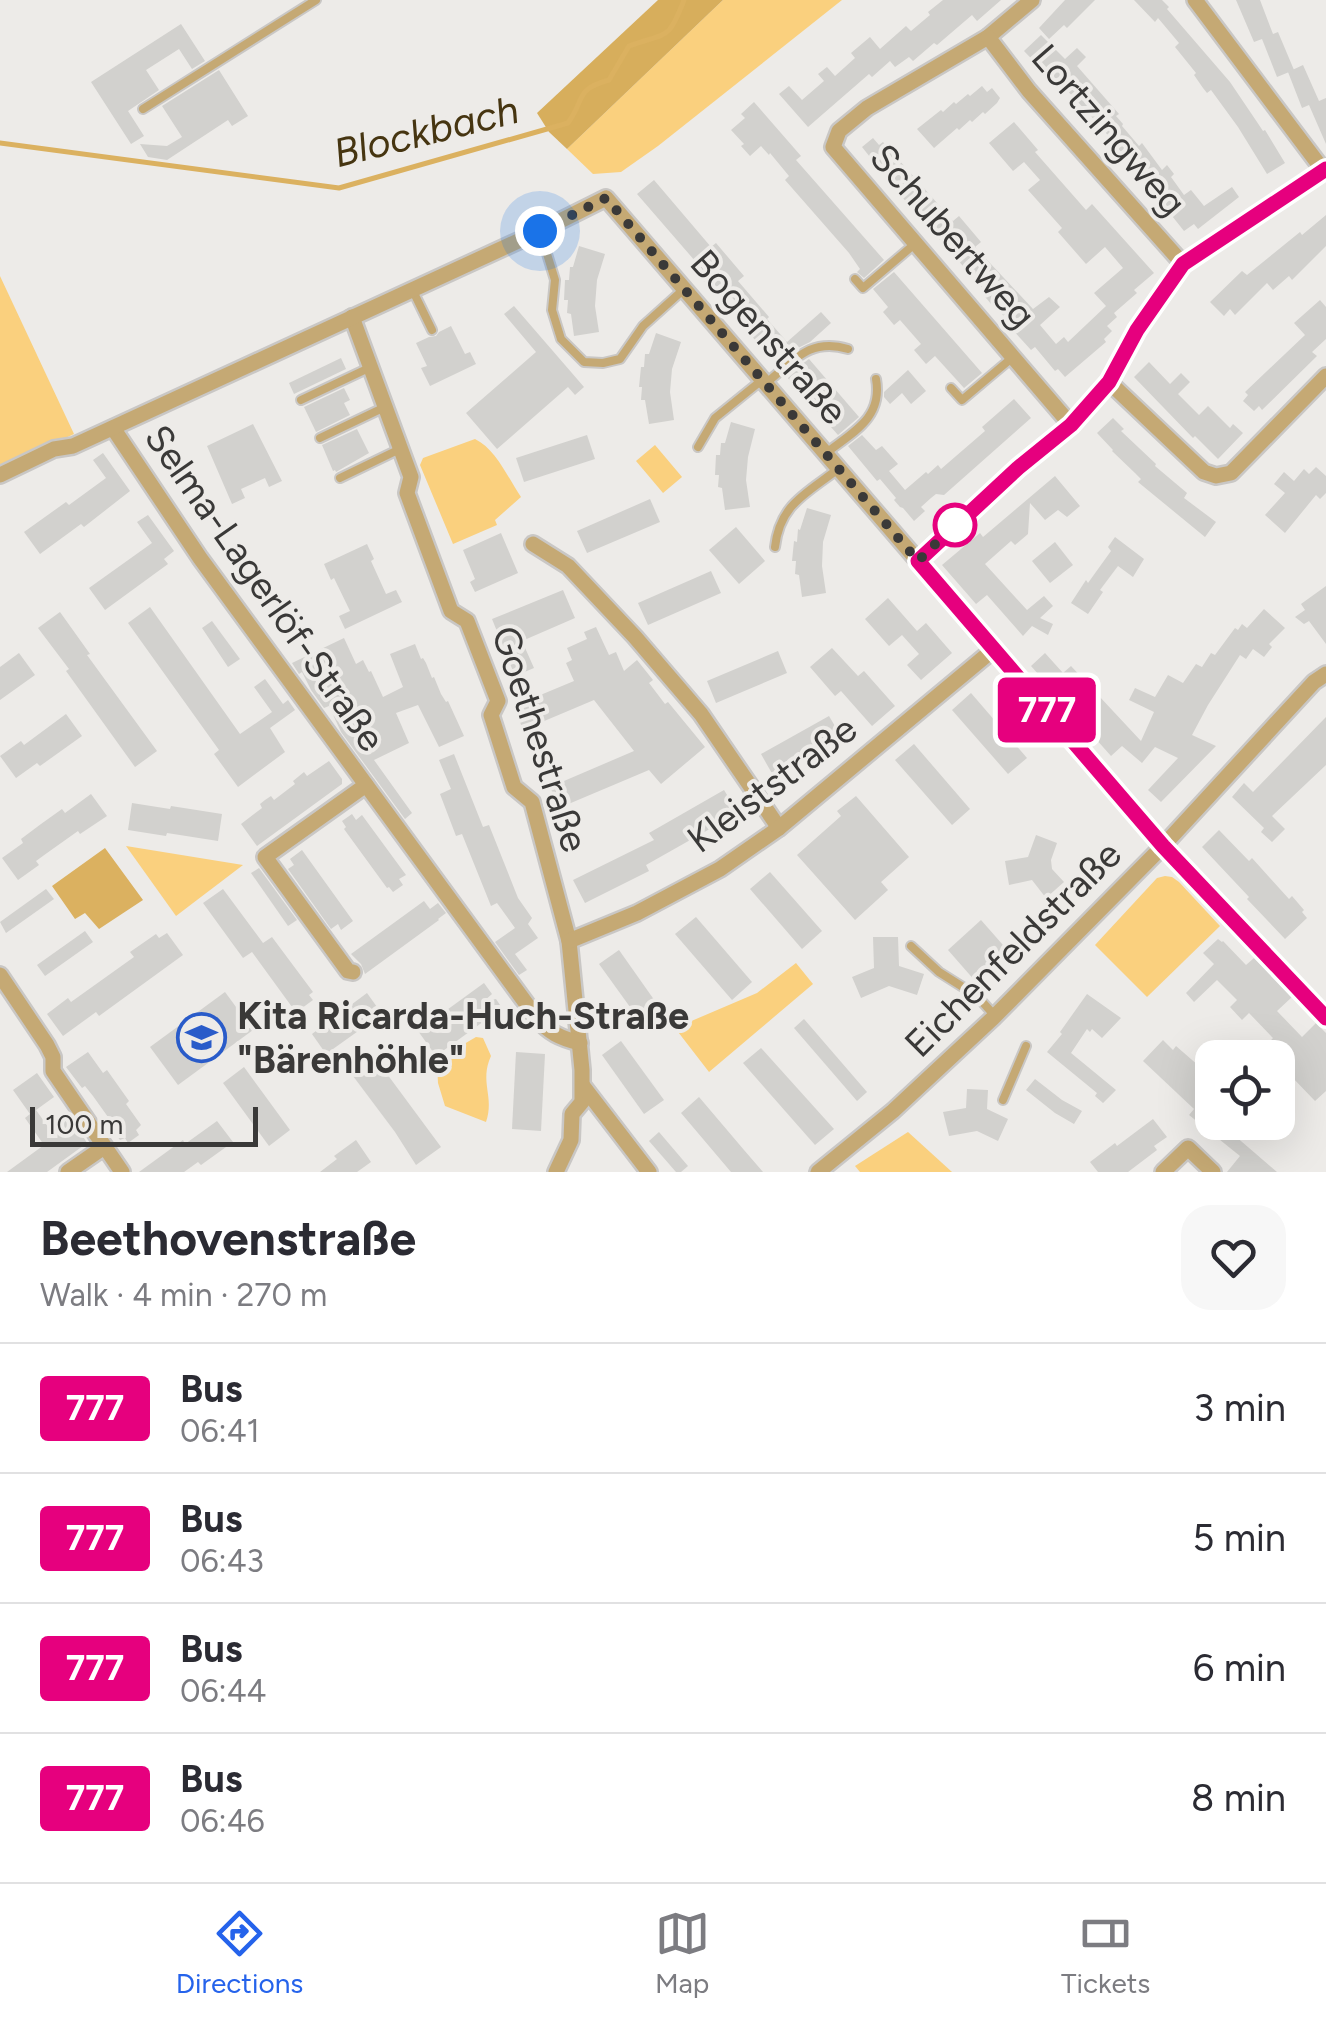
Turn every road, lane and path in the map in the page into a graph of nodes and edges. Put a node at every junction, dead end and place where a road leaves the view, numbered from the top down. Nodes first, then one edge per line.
1 (316, 0) edge
2 (1032, 0) edge
3 (1195, 0) edge
4 (988, 37) junction
5 (143, 109) dead end
6 (1324, 169) edge
7 (540, 231) junction
8 (917, 242) junction
9 (1183, 264) junction
10 (855, 279) dead end
11 (684, 289) junction
12 (412, 290) junction
13 (352, 317) junction
14 (432, 330) dead end
15 (848, 349) dead end
16 (1014, 357) junction
17 (371, 367) junction
18 (1326, 376) edge
19 (876, 379) dead end
20 (764, 382) junction
21 (1109, 382) junction
22 (951, 388) dead end
23 (300, 400) dead end
24 (385, 407) junction
25 (1071, 425) junction
26 (112, 428) junction
27 (320, 438) dead end
28 (698, 447) dead end
29 (400, 449) junction
30 (826, 454) junction
31 (838, 468) junction
32 (0, 475) edge
33 (340, 478) dead end
34 (533, 544) dead end
35 (775, 547) dead end
36 (918, 561) junction
37 (994, 649) junction
38 (1326, 674) edge
39 (366, 785) junction
40 (778, 828) junction
41 (1163, 846) junction
42 (570, 942) junction
43 (912, 946) dead end
44 (352, 972) dead end
45 (0, 975) edge
46 (995, 1016) junction
47 (1326, 1018) edge
48 (580, 1043) junction
49 (1026, 1046) dead end
50 (583, 1086) junction
51 (1003, 1100) dead end
52 (104, 1147) junction
53 (68, 1172) edge
54 (122, 1172) edge
55 (556, 1172) edge
56 (649, 1172) edge
57 (818, 1172) edge
58 (1163, 1172) edge
59 (1213, 1172) edge

1 - 5 lane
2 - 4 street
3 - 6 street
4 - 8 street, Schubertweg
4 - 9 street, Lortzingweg
6 - 9 street
7 - 11 street, Bogenstraße
7 - 11 lane
7 - 12 street, Bogenstraße
8 - 10 lane
8 - 16 street, Schubertweg
9 - 21 street
11 - 20 street, Bogenstraße
12 - 13 street, Bogenstraße
12 - 14 lane
13 - 17 street, Goethestraße
13 - 26 street, Bogenstraße
15 - 20 lane
16 - 22 lane
16 - 25 street, Schubertweg
17 - 23 lane
17 - 24 street, Goethestraße
18 - 21 street
19 - 30 lane
20 - 28 lane
20 - 30 street, Bogenstraße
21 - 25 street
24 - 27 lane
24 - 29 street, Goethestraße
25 - 36 street
26 - 32 street, Bogenstraße
26 - 39 street, Selma-Lagerlöf-Straße
29 - 33 lane
29 - 42 street, Goethestraße
30 - 31 street, Bogenstraße
31 - 35 lane
31 - 36 street, Bogenstraße
34 - 40 street
36 - 37 street, Bogenstraße
37 - 40 street, Kleiststraße
37 - 41 street, Bogenstraße
38 - 41 street, Eichenfeldstraße
39 - 44 street, Selma-Lagerlöf-Straße
39 - 48 street, Selma-Lagerlöf-Straße
40 - 42 street, Kleiststraße
41 - 46 street, Eichenfeldstraße
41 - 47 street, Bogenstraße
42 - 48 street, Goethestraße
43 - 46 lane
45 - 52 street
46 - 57 street, Eichenfeldstraße
48 - 50 street, Goethestraße
49 - 51 lane
50 - 55 street, Goethestraße
50 - 56 street
52 - 53 street
52 - 54 street
58 - 59 street

